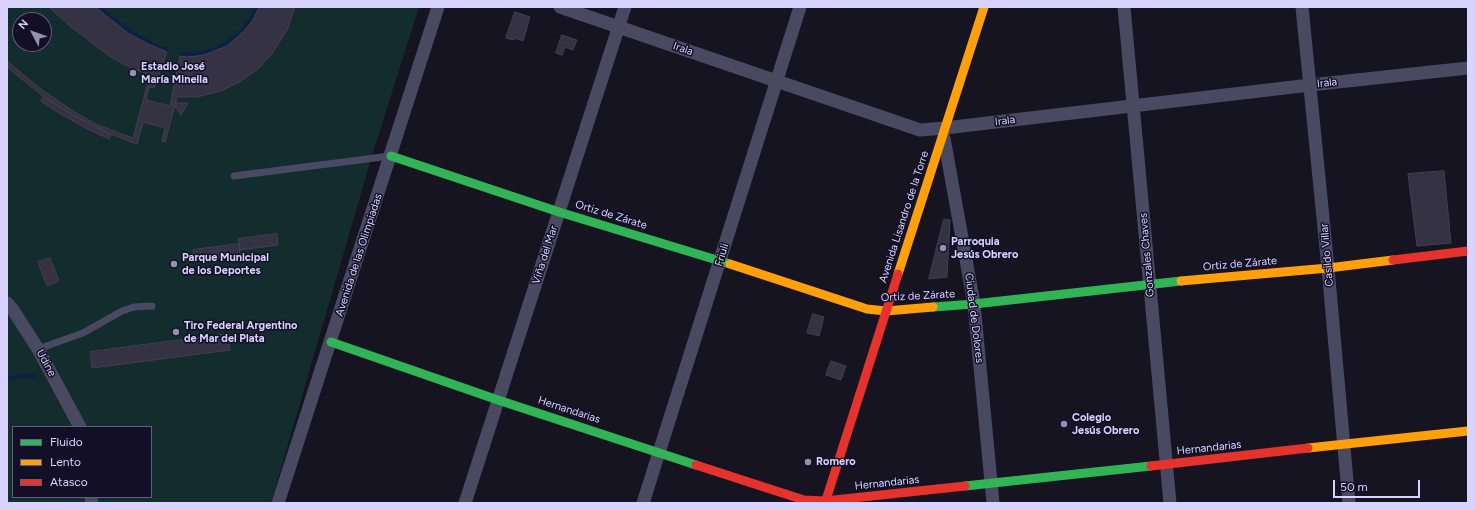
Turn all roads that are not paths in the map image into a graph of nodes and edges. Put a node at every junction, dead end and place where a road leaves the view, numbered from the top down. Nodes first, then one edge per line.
1 (438, 7) edge
2 (560, 7) edge
3 (625, 7) edge
4 (800, 7) edge
5 (984, 7) edge
6 (1124, 7) edge
7 (1302, 7) edge
8 (619, 27) junction
9 (1468, 68) edge
10 (776, 81) junction
11 (1310, 85) junction
12 (1133, 105) junction
13 (944, 131) junction
14 (391, 156) junction
15 (234, 176) dead end
16 (559, 212) junction
17 (1468, 251) edge
18 (720, 261) junction
19 (1328, 268) junction
20 (1150, 284) junction
21 (7, 303) edge
22 (974, 304) junction
23 (152, 306) dead end
24 (886, 311) junction
25 (331, 342) junction
26 (38, 349) junction
27 (498, 400) junction
28 (79, 426) edge
29 (1468, 431) edge
30 (1344, 446) junction
31 (659, 452) junction
32 (1166, 464) junction
33 (991, 484) junction
34 (825, 502) edge
35 (278, 503) edge
36 (464, 503) edge
37 (642, 503) edge
38 (993, 503) edge
39 (1170, 503) edge
40 (1349, 503) edge

1 - 14 street, Avenida de las Olimpiadas
2 - 8 street, Irala
3 - 8 street, Viña del Mar
4 - 10 street, Friuli
5 - 13 street, Avenida Lisandro de la Torre
6 - 12 street, Gonzales Chaves
7 - 11 street, Casildo Villar
8 - 10 street, Irala
8 - 16 street, Viña del Mar
9 - 11 street, Irala
10 - 13 street, Irala
10 - 18 street, Friuli
11 - 12 street, Irala
11 - 19 street, Casildo Villar
12 - 13 street, Irala
12 - 20 street, Gonzales Chaves
13 - 22 street, Ciudad de Dolores
13 - 24 street, Avenida Lisandro de la Torre
14 - 15 lane
14 - 16 street, Ortiz de Zárate
14 - 25 street, Avenida de las Olimpiadas
16 - 18 street, Ortiz de Zárate
16 - 27 street, Viña del Mar
17 - 19 street, Ortiz de Zárate
18 - 24 street, Ortiz de Zárate
18 - 31 street, Friuli
19 - 20 street, Ortiz de Zárate
19 - 30 street, Casildo Villar
20 - 22 street, Ortiz de Zárate
20 - 32 street, Gonzales Chaves
21 - 26 street, Udine
22 - 24 street, Ortiz de Zárate
22 - 33 street, Ciudad de Dolores
23 - 26 lane
24 - 34 street, Avenida Lisandro de la Torre
25 - 27 street, Hernandarias
25 - 35 street, Avenida de las Olimpiadas
26 - 28 street, Udine
27 - 31 street, Hernandarias
27 - 36 street, Viña del Mar
29 - 30 street, Hernandarias
30 - 32 street, Hernandarias
30 - 40 street, Casildo Villar
31 - 34 street, Hernandarias
31 - 37 street, Friuli
32 - 33 street, Hernandarias
32 - 39 street, Gonzales Chaves
33 - 34 street, Hernandarias
33 - 38 street, Ciudad de Dolores

